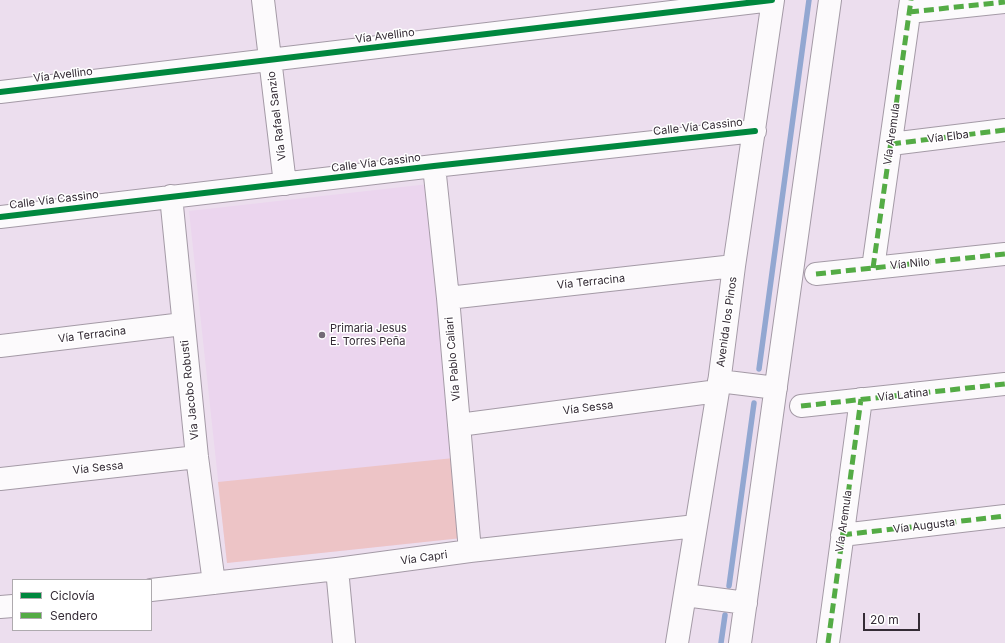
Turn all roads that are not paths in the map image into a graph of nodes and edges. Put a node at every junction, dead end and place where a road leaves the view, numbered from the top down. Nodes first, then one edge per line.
1 (263, 0) edge
2 (773, 0) edge
3 (830, 0) edge
4 (1005, 2) edge
5 (910, 6) edge
6 (270, 59) junction
7 (0, 92) edge
8 (1005, 130) edge
9 (755, 131) junction
10 (891, 144) junction
11 (434, 166) junction
12 (285, 184) junction
13 (171, 196) junction
14 (0, 217) edge
15 (1005, 254) edge
16 (734, 266) junction
17 (873, 268) junction
18 (816, 274) dead end
19 (448, 298) junction
20 (184, 324) junction
21 (0, 346) edge
22 (1005, 384) edge
23 (718, 386) junction
24 (776, 388) junction
25 (861, 400) junction
26 (801, 406) dead end
27 (459, 424) junction
28 (197, 457) junction
29 (0, 479) edge
30 (1005, 516) edge
31 (696, 526) junction
32 (842, 535) junction
33 (470, 551) junction
34 (337, 569) junction
35 (214, 583) junction
36 (152, 590) edge
37 (685, 595) junction
38 (746, 603) junction
39 (12, 606) edge
40 (0, 608) edge
41 (344, 643) edge
42 (677, 643) edge
43 (740, 643) edge
44 (828, 643) edge

1 - 6 street, Vía Rafael Sanzio
2 - 6 street, Vía Avellino
2 - 9 street, Avenida los Pinos
3 - 24 street
4 - 5 street
5 - 10 street, Vía Aremula
6 - 7 street, Vía Avellino
6 - 12 street, Vía Rafael Sanzio
8 - 10 street, Vía Elba
9 - 11 street, Calle Vía Cassino
9 - 16 street, Avenida los Pinos
10 - 17 street, Vía Aremula
11 - 12 street, Calle Vía Cassino
11 - 19 street, Vía Pablo Caliari
12 - 13 street, Calle Vía Cassino
13 - 14 street, Calle Vía Cassino
13 - 20 street, Vía Jacobo Robusti
15 - 17 street, Vía Nilo
16 - 19 street, Vía Terracina
16 - 23 street, Avenida los Pinos
17 - 18 street, Vía Nilo
19 - 27 street, Vía Pablo Caliari
20 - 21 street, Vía Terracina
20 - 28 street, Vía Jacobo Robusti
22 - 25 street, Vía Latina
23 - 24 street, Vía Sessa
23 - 27 street, Vía Sessa
23 - 31 street, Avenida los Pinos
24 - 38 street
25 - 26 street, Vía Latina
25 - 32 street, Vía Aremula
27 - 33 street, Vía Pablo Caliari
28 - 29 street, Vía Sessa
28 - 35 street, Vía Jacobo Robusti
30 - 32 street, Vía Augusta
31 - 33 street, Vía Capri
31 - 37 street, Avenida los Pinos
32 - 44 street, Vía Aremula
33 - 34 street, Vía Capri
34 - 35 street, Vía Capri
34 - 41 street
35 - 36 street, Vía Capri
37 - 38 street
37 - 42 street, Avenida los Pinos
38 - 43 street
39 - 40 street

